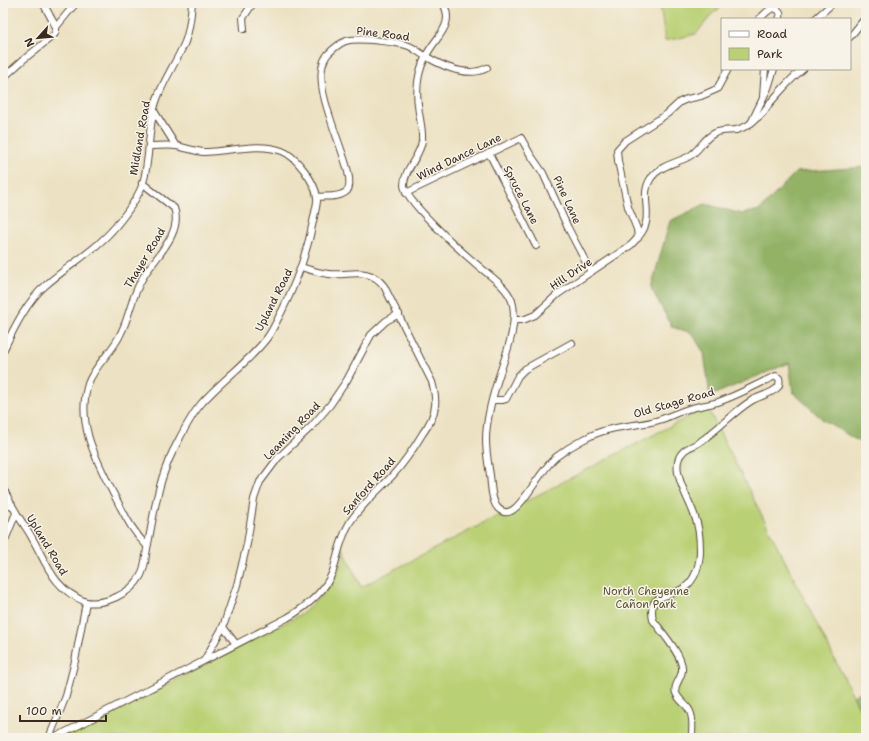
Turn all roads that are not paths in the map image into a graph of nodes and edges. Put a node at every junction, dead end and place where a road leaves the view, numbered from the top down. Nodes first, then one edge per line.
1 (43, 3) edge
2 (76, 3) edge
3 (192, 3) edge
4 (253, 3) edge
5 (443, 3) edge
6 (833, 3) edge
7 (866, 17) edge
8 (762, 18) edge
9 (780, 18) edge
10 (816, 18) edge
11 (56, 27) junction
12 (244, 29) dead end
13 (851, 36) edge
14 (425, 56) junction
15 (487, 68) dead end
16 (727, 70) edge
17 (765, 70) edge
18 (774, 70) edge
19 (802, 70) edge
20 (3, 78) edge
21 (763, 97) junction
22 (154, 112) junction
23 (751, 123) junction
24 (521, 138) joint
25 (149, 146) junction
26 (176, 146) junction
27 (489, 153) junction
28 (142, 183) junction
29 (406, 193) junction
30 (317, 197) junction
31 (638, 238) junction
32 (536, 246) dead end
33 (301, 267) junction
34 (591, 272) junction
35 (399, 314) junction
36 (514, 320) junction
37 (572, 343) dead end
38 (3, 351) edge
39 (493, 400) junction
40 (3, 488) edge
41 (3, 505) edge
42 (12, 505) junction
43 (16, 513) junction
44 (3, 545) edge
45 (147, 546) junction
46 (86, 602) junction
47 (223, 627) junction
48 (236, 644) junction
49 (205, 659) junction
50 (49, 738) edge
51 (54, 738) edge
52 (692, 738) edge

1 - 11 street
2 - 11 street
3 - 22 street, Midland Road
4 - 12 street
5 - 14 street
6 - 10 street
7 - 13 street
8 - 9 street
11 - 20 street
14 - 15 street, Pine Road
14 - 29 street
14 - 30 street, Pine Road
16 - 31 street
17 - 21 street
18 - 21 street
19 - 23 street
21 - 23 street
22 - 25 street, Midland Road
22 - 26 street
23 - 31 street
24 - 27 street, Wind Dance Lane
24 - 34 street, Pine Lane
25 - 26 street
25 - 28 street, Midland Road
26 - 30 street
27 - 29 street, Wind Dance Lane
27 - 32 street, Spruce Lane
28 - 38 street, Midland Road
28 - 45 street, Thayer Road
29 - 36 street, Old Stage Road
30 - 33 street, Upland Road
31 - 34 street, Hill Drive
33 - 35 street, Sanford Road
33 - 45 street, Upland Road
34 - 36 street, Hill Drive
35 - 47 street, Leaming Road
35 - 48 street, Sanford Road
36 - 39 street, Old Stage Road
37 - 39 street
39 - 52 street, Old Stage Road
40 - 42 street, Upland Road
41 - 42 street
42 - 43 street, Upland Road
43 - 44 street
43 - 46 street, Upland Road
45 - 46 street, Upland Road
46 - 50 street
47 - 48 street
47 - 49 street, Leaming Road
48 - 49 street, Sanford Road
49 - 51 street, Sanford Road

